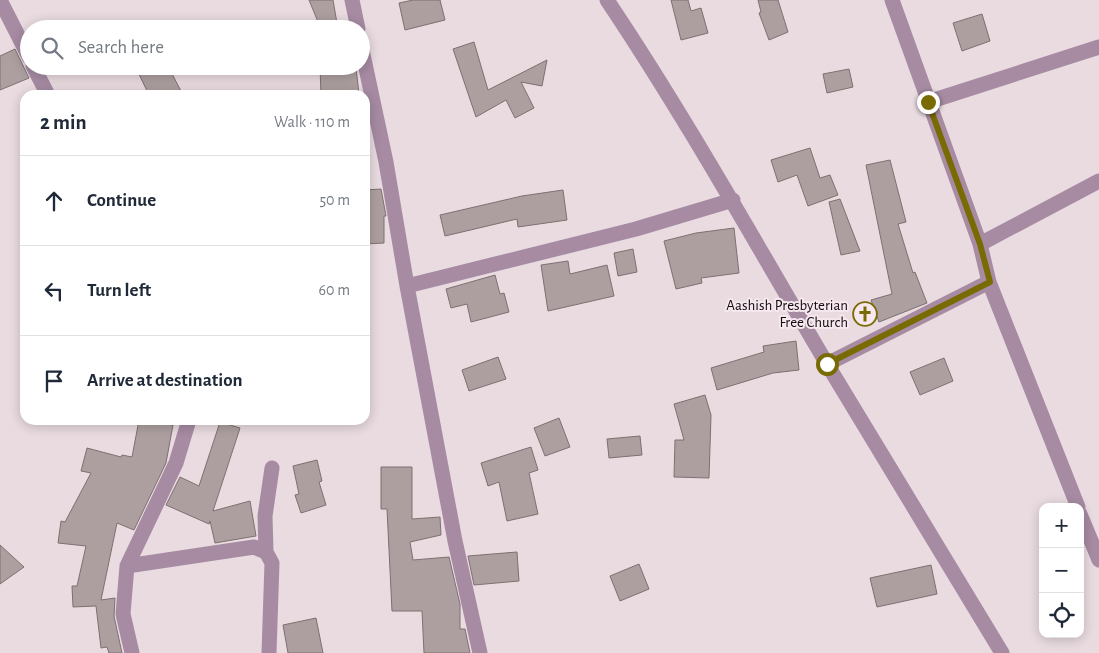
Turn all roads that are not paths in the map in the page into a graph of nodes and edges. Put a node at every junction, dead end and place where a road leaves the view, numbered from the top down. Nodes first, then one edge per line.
1 (0, 0) edge
2 (352, 0) edge
3 (607, 0) edge
4 (892, 0) edge
5 (356, 20) edge
6 (20, 39) edge
7 (1099, 47) edge
8 (38, 75) edge
9 (368, 75) edge
10 (45, 90) edge
11 (928, 102) junction
12 (1099, 181) edge
13 (732, 200) junction
14 (980, 244) junction
15 (990, 282) junction
16 (406, 286) junction
17 (827, 364) junction
18 (187, 425) edge
19 (272, 468) dead end
20 (1076, 503) edge
21 (1084, 524) edge
22 (266, 552) junction
23 (1099, 560) edge
24 (127, 566) junction
25 (132, 653) edge
26 (268, 653) edge
27 (480, 653) edge
28 (1002, 653) edge

1 - 6 street
2 - 5 street
3 - 13 street
4 - 11 street
7 - 11 street
8 - 10 street
9 - 16 street
11 - 14 street
12 - 14 street
13 - 16 street
13 - 17 street
14 - 15 street
15 - 17 street
15 - 20 street
16 - 27 street
17 - 28 street
18 - 24 street
19 - 22 street
21 - 23 street
22 - 24 street
22 - 26 street
24 - 25 street

